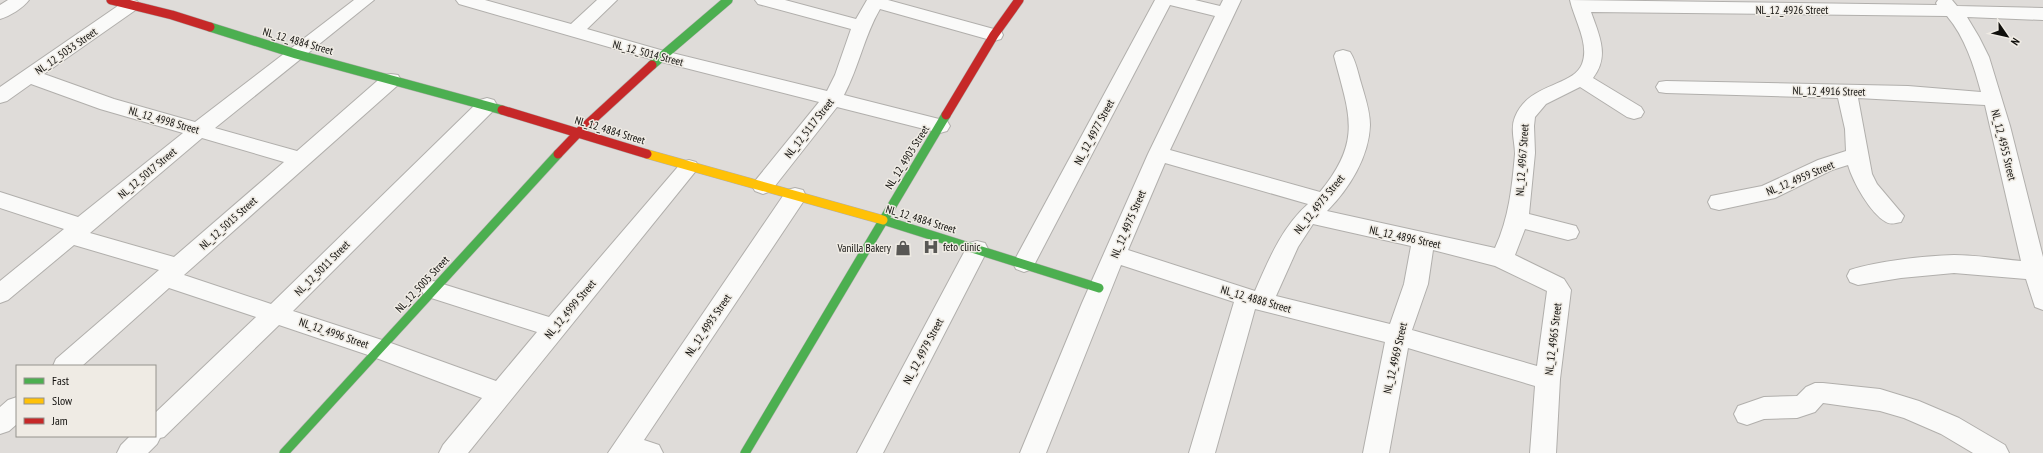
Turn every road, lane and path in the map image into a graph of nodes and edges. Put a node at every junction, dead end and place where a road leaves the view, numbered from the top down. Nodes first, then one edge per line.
1 (20, 0) edge
2 (111, 0) edge
3 (365, 0) edge
4 (465, 0) edge
5 (608, 0) edge
6 (728, 0) edge
7 (764, 0) edge
8 (1020, 0) edge
9 (1164, 0) edge
10 (1171, 0) edge
11 (875, 1) edge
12 (1580, 3) edge
13 (131, 5) junction
14 (1718, 5) edge
15 (1830, 5) edge
16 (1947, 5) edge
17 (1229, 6) edge
18 (0, 13) edge
19 (2043, 14) edge
20 (861, 26) junction
21 (573, 32) junction
22 (994, 35) junction
23 (296, 54) junction
24 (661, 56) junction
25 (1343, 56) dead end
26 (29, 76) junction
27 (1581, 79) junction
28 (391, 80) junction
29 (1666, 87) dead end
30 (1847, 92) junction
31 (0, 96) edge
32 (1993, 99) junction
33 (832, 100) junction
34 (487, 105) junction
35 (1634, 112) dead end
36 (940, 126) junction
37 (200, 130) junction
38 (578, 133) junction
39 (1158, 154) junction
40 (1857, 156) junction
41 (299, 159) junction
42 (689, 166) junction
43 (763, 186) junction
44 (795, 196) junction
45 (0, 200) edge
46 (1325, 200) junction
47 (1719, 202) dead end
48 (1308, 215) junction
49 (1893, 216) dead end
50 (1517, 219) junction
51 (882, 220) junction
52 (2033, 222) edge
53 (77, 231) junction
54 (1568, 232) dead end
55 (1423, 241) junction
56 (977, 249) junction
57 (1116, 255) junction
58 (1502, 259) junction
59 (1024, 263) junction
60 (2035, 271) junction
61 (172, 273) junction
62 (1858, 276) dead end
63 (1099, 288) junction
64 (432, 290) junction
65 (0, 294) edge
66 (1255, 300) junction
67 (2043, 301) edge
68 (276, 313) junction
69 (554, 328) junction
70 (1398, 336) junction
71 (379, 349) junction
72 (66, 365) edge
73 (1548, 379) junction
74 (501, 394) junction
75 (16, 409) edge
76 (1747, 414) dead end
77 (0, 423) edge
78 (156, 428) edge
79 (147, 437) edge
80 (633, 450) edge
81 (130, 453) edge
82 (284, 453) edge
83 (452, 453) edge
84 (744, 453) edge
85 (870, 453) edge
86 (1033, 453) edge
87 (1202, 453) edge
88 (1376, 453) edge
89 (1543, 453) edge
90 (1996, 453) edge

1 - 18 street
2 - 13 street, NL_12_4884 Street
3 - 23 street, NL_12_5017 Street
4 - 21 street, NL_12_5014 Street
5 - 21 street
6 - 24 street, NL_12_5005 Street
7 - 20 street
8 - 22 street, NL_12_4903 Street
9 - 59 street, NL_12_4977 Street
10 - 17 street
11 - 20 street, NL_12_5117 Street
11 - 22 street
12 - 14 street, NL_12_4926 Street
12 - 27 street
13 - 23 street, NL_12_4884 Street
13 - 26 street, NL_12_5033 Street
14 - 15 street, NL_12_4926 Street
15 - 16 street, NL_12_4926 Street
16 - 19 street, NL_12_4926 Street
16 - 32 street, NL_12_4955 Street
17 - 39 street, NL_12_4975 Street
20 - 33 street, NL_12_5117 Street
21 - 24 street, NL_12_5014 Street
22 - 36 street, NL_12_4903 Street
23 - 28 street, NL_12_4884 Street
23 - 37 street, NL_12_5017 Street
24 - 33 street, NL_12_5014 Street
24 - 38 street, NL_12_5005 Street
25 - 46 street, NL_12_4973 Street
26 - 31 street, NL_12_5033 Street
26 - 37 street, NL_12_4998 Street
27 - 35 street
27 - 50 street, NL_12_4967 Street
28 - 34 street, NL_12_4884 Street
28 - 41 street, NL_12_5015 Street
29 - 30 street, NL_12_4916 Street
30 - 32 street, NL_12_4916 Street
30 - 40 street
32 - 52 street, NL_12_4955 Street
33 - 36 street, NL_12_5014 Street
33 - 43 street, NL_12_5117 Street
34 - 38 street, NL_12_4884 Street
34 - 68 street, NL_12_5011 Street
36 - 51 street, NL_12_4903 Street
37 - 41 street, NL_12_4998 Street
37 - 53 street, NL_12_5017 Street
38 - 42 street, NL_12_4884 Street
38 - 64 street, NL_12_5005 Street
39 - 46 street
39 - 57 street, NL_12_4975 Street
40 - 47 street, NL_12_4959 Street
40 - 49 street
41 - 61 street, NL_12_5015 Street
42 - 43 street, NL_12_4884 Street
42 - 69 street, NL_12_4999 Street
43 - 44 street, NL_12_4884 Street
44 - 51 street, NL_12_4884 Street
44 - 80 street, NL_12_4993 Street
45 - 53 street, NL_12_4996 Street
46 - 48 street, NL_12_4973 Street
48 - 55 street, NL_12_4896 Street
48 - 66 street, NL_12_4973 Street
50 - 54 street
50 - 58 street, NL_12_4967 Street
51 - 56 street, NL_12_4884 Street
51 - 84 street, NL_12_4903 Street
52 - 60 street, NL_12_4955 Street
53 - 61 street, NL_12_4996 Street
53 - 65 street, NL_12_5017 Street
55 - 58 street, NL_12_4896 Street
55 - 70 street, NL_12_4969 Street
56 - 59 street, NL_12_4884 Street
56 - 85 street, NL_12_4979 Street
57 - 63 street, NL_12_4975 Street
57 - 66 street, NL_12_4888 Street
58 - 73 street, NL_12_4965 Street
59 - 63 street, NL_12_4884 Street
60 - 62 street
60 - 67 street, NL_12_4955 Street
61 - 68 street, NL_12_4996 Street
61 - 72 street, NL_12_5015 Street
63 - 86 street, NL_12_4975 Street
64 - 69 street
64 - 71 street, NL_12_5005 Street
66 - 70 street, NL_12_4888 Street
66 - 87 street, NL_12_4973 Street
68 - 71 street, NL_12_4996 Street
68 - 78 street, NL_12_5011 Street
69 - 74 street, NL_12_4999 Street
70 - 73 street, NL_12_4888 Street
70 - 88 street, NL_12_4969 Street
71 - 74 street, NL_12_4996 Street
71 - 82 street, NL_12_5005 Street
73 - 89 street, NL_12_4965 Street
74 - 83 street, NL_12_4999 Street
75 - 77 street
76 - 90 street
79 - 81 street

